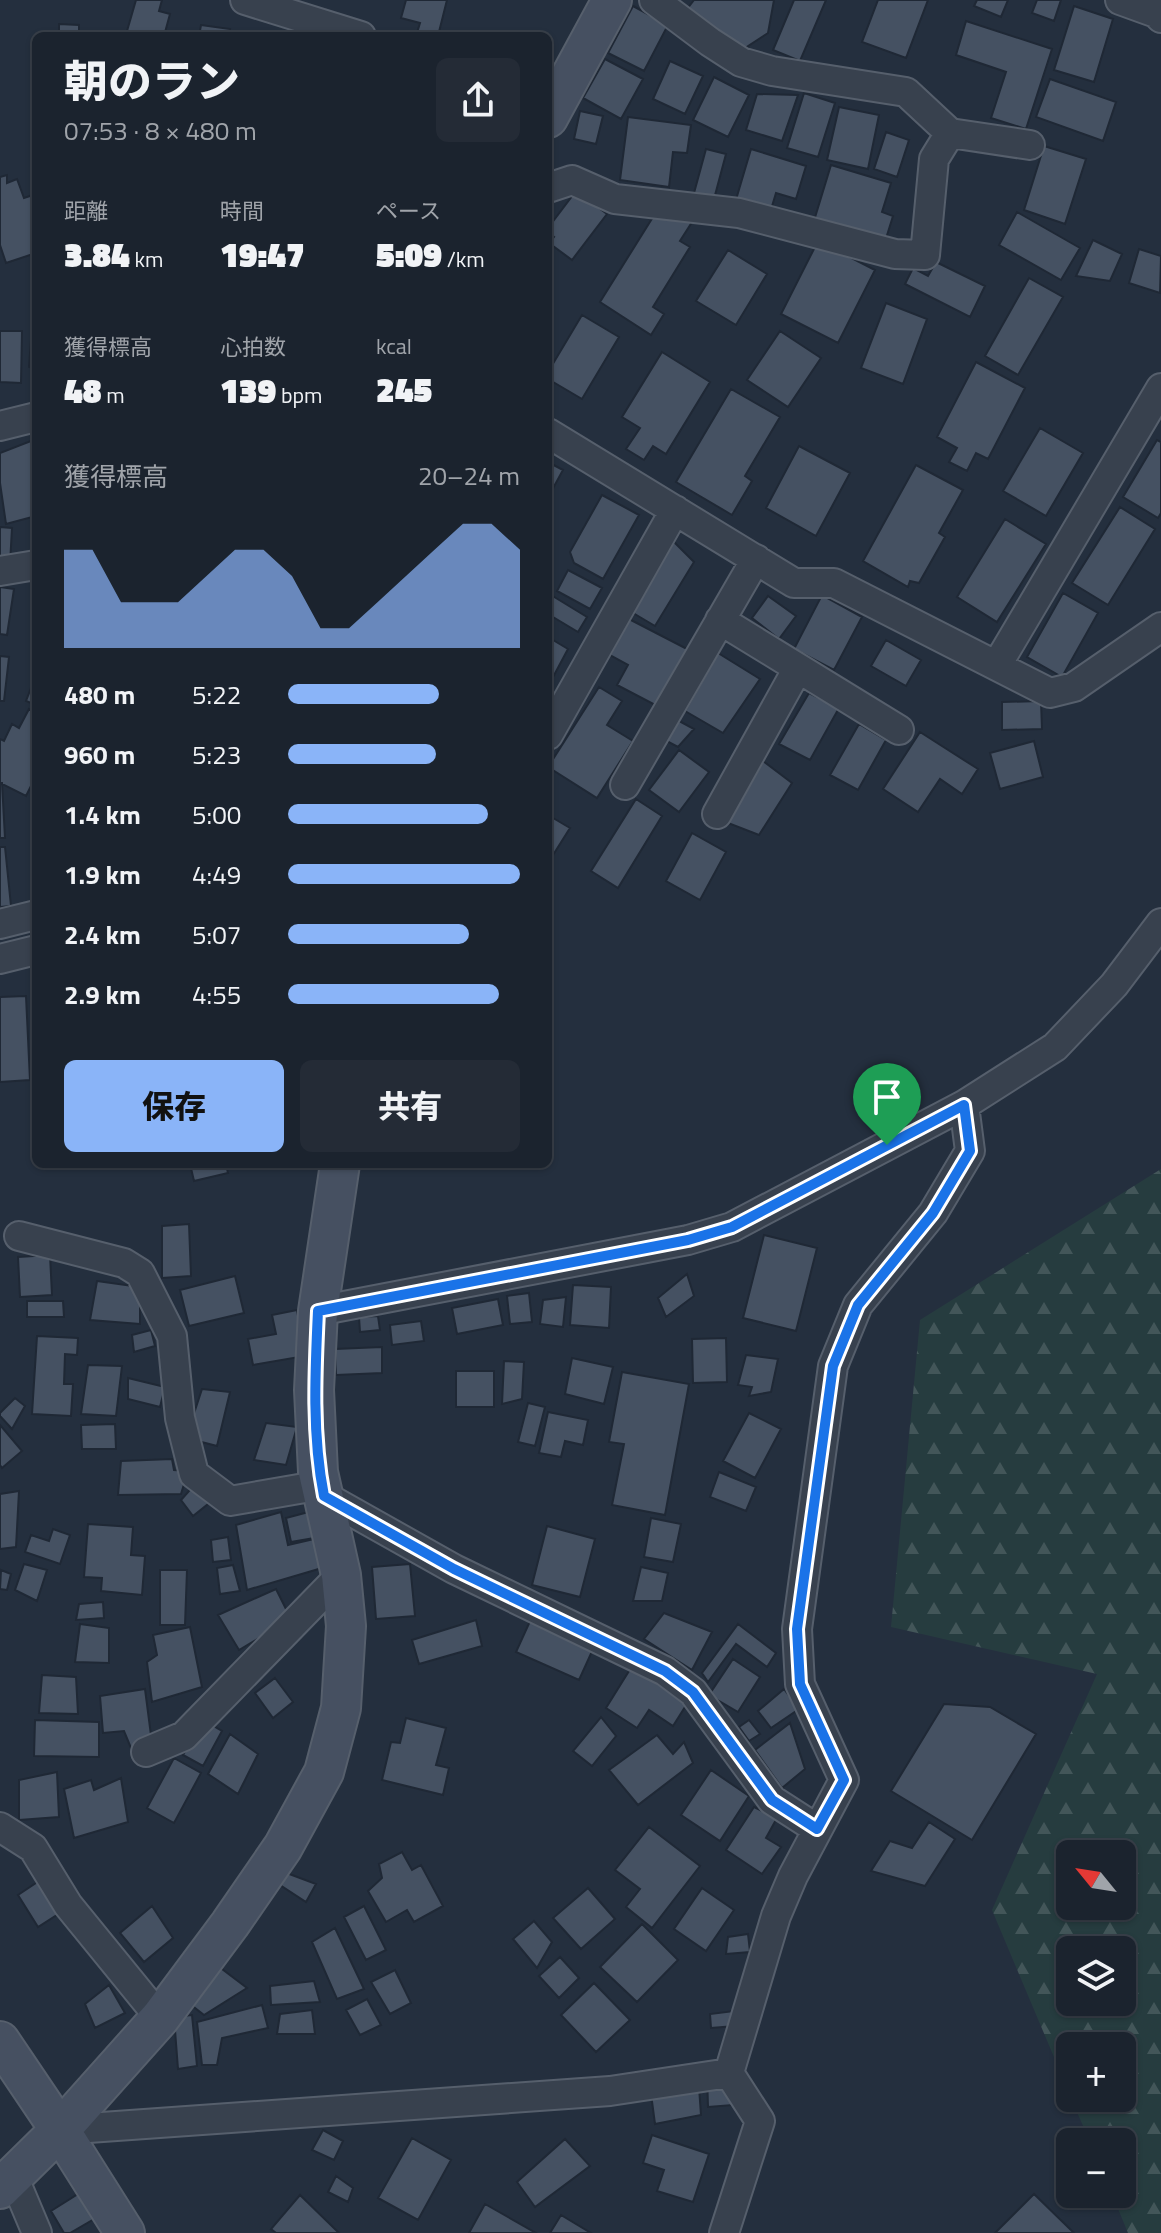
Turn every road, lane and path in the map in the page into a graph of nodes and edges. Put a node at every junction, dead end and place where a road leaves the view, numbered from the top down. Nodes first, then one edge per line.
1 (245, 0) edge
2 (612, 0) edge
3 (654, 0) edge
4 (1120, 0) edge
5 (1159, 11) edge
6 (348, 32) edge
7 (552, 111) edge
8 (950, 133) junction
9 (1030, 145) dead end
10 (552, 187) edge
11 (1161, 388) edge
12 (32, 418) edge
13 (0, 426) edge
14 (552, 435) edge
15 (675, 510) junction
16 (756, 559) junction
17 (32, 566) edge
18 (0, 571) edge
19 (720, 620) junction
20 (1161, 627) edge
21 (997, 665) junction
22 (798, 668) junction
23 (552, 728) edge
24 (899, 730) dead end
25 (625, 785) dead end
26 (717, 814) dead end
27 (32, 916) edge
28 (1161, 923) edge
29 (0, 924) edge
30 (32, 951) edge
31 (0, 959) edge
32 (964, 1105) junction
33 (339, 1168) edge
34 (19, 1236) dead end
35 (318, 1311) junction
36 (323, 1491) junction
37 (341, 1575) junction
38 (146, 1752) dead end
39 (0, 1827) edge
40 (817, 1829) junction
41 (160, 2018) junction
42 (0, 2041) edge
43 (729, 2073) junction
44 (60, 2130) junction
45 (7, 2182) edge
46 (37, 2233) edge
47 (125, 2233) edge
48 (724, 2233) edge

1 - 6 street
2 - 7 street
3 - 8 street
4 - 5 street
8 - 9 street
8 - 10 street
11 - 21 street
12 - 13 street
14 - 15 street
15 - 16 street
15 - 23 street
16 - 19 street
16 - 21 street
17 - 18 street
19 - 22 street
19 - 25 street
20 - 21 street
22 - 24 street
22 - 26 street
27 - 29 street
28 - 32 street
30 - 31 street
32 - 35 street
32 - 40 street
33 - 35 street
34 - 36 street
35 - 36 street
36 - 37 street
36 - 40 street
37 - 38 street
37 - 41 street
39 - 41 street
40 - 43 street
41 - 44 street
42 - 44 street
43 - 44 street
43 - 48 street
44 - 45 street
44 - 47 street
45 - 46 street

